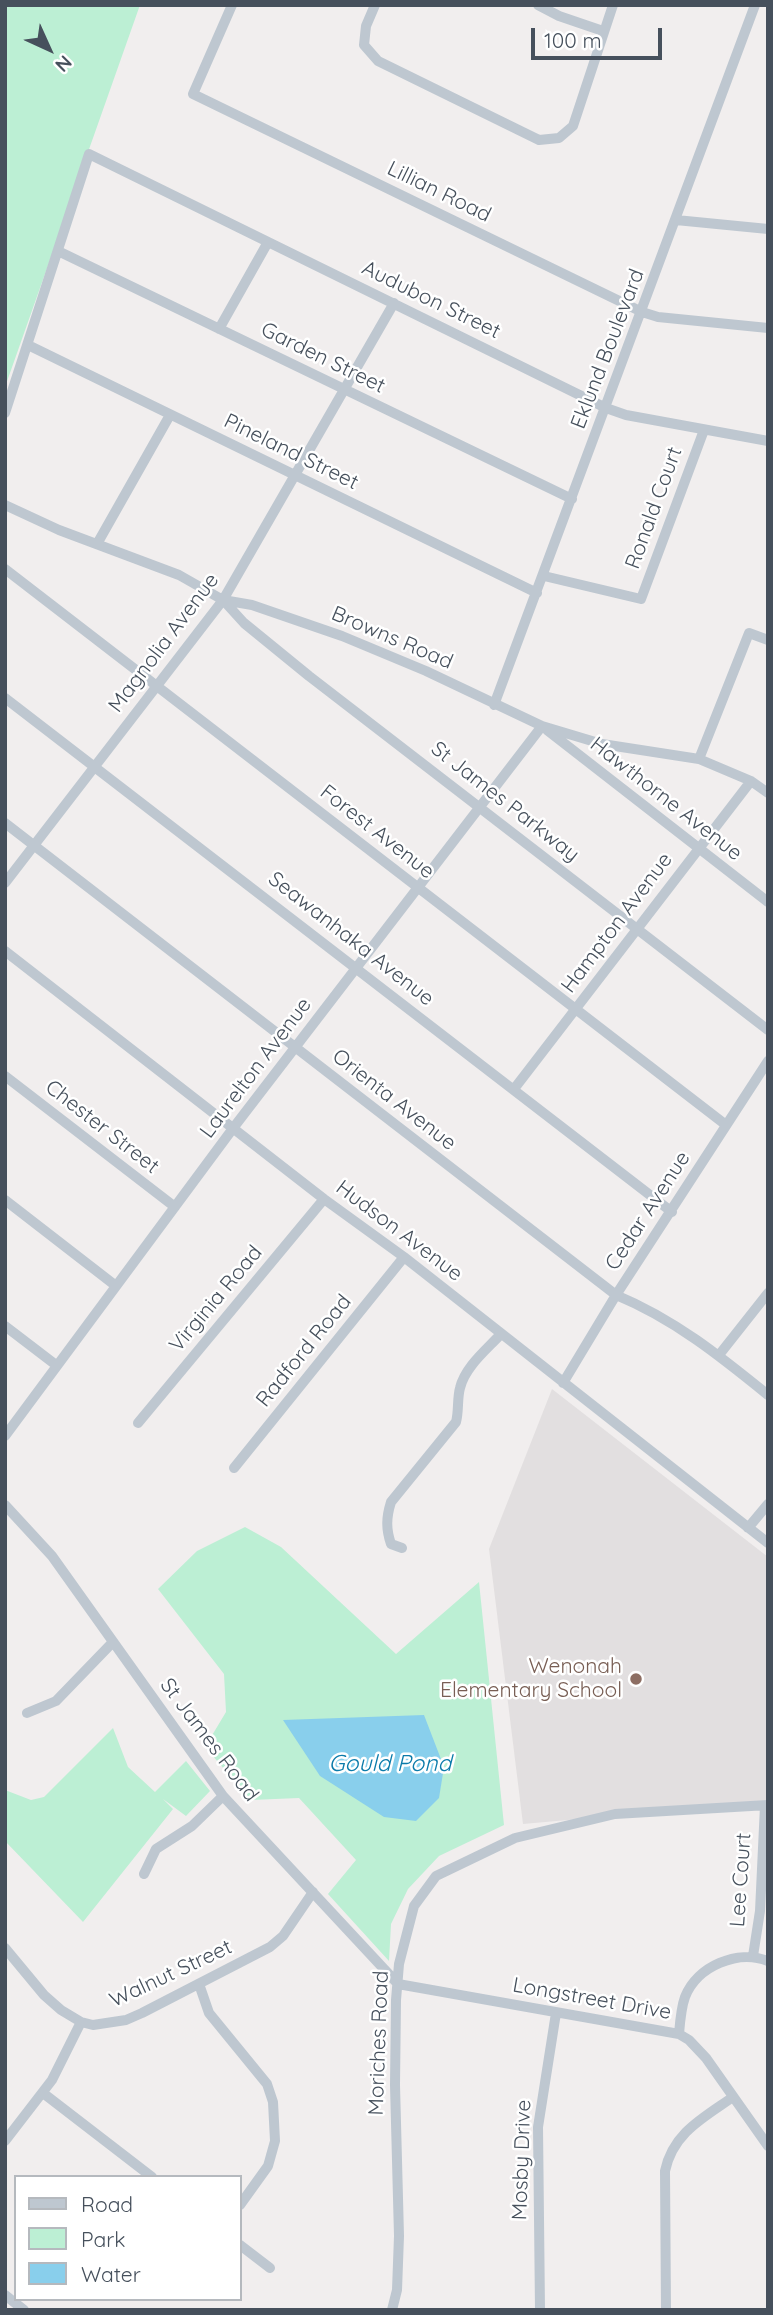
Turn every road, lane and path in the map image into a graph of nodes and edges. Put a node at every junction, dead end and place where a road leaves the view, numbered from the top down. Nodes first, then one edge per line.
1 (232, 5) edge
2 (375, 5) edge
3 (538, 5) edge
4 (613, 5) edge
5 (755, 5) edge
6 (603, 31) junction
7 (676, 220) junction
8 (768, 229) edge
9 (268, 242) junction
10 (58, 251) junction
11 (394, 303) junction
12 (642, 312) junction
13 (768, 328) edge
14 (219, 329) junction
15 (28, 345) junction
16 (344, 389) junction
17 (606, 408) junction
18 (5, 413) edge
19 (170, 415) junction
20 (704, 430) junction
21 (768, 442) edge
22 (294, 475) junction
23 (572, 499) junction
24 (5, 505) edge
25 (97, 544) junction
26 (5, 569) edge
27 (544, 576) junction
28 (537, 593) junction
29 (223, 600) junction
30 (768, 640) edge
31 (158, 687) junction
32 (5, 698) edge
33 (494, 705) junction
34 (542, 726) junction
35 (699, 759) junction
36 (95, 767) junction
37 (751, 781) junction
38 (768, 793) edge
39 (480, 807) junction
40 (5, 822) edge
41 (35, 846) junction
42 (699, 848) junction
43 (5, 883) edge
44 (417, 887) junction
45 (768, 902) edge
46 (638, 928) junction
47 (5, 951) edge
48 (356, 967) junction
49 (577, 1009) junction
50 (768, 1030) edge
51 (296, 1048) junction
52 (768, 1061) edge
53 (5, 1076) edge
54 (514, 1088) junction
55 (726, 1125) junction
56 (234, 1127) junction
57 (324, 1199) junction
58 (5, 1200) edge
59 (175, 1208) junction
60 (672, 1212) junction
61 (404, 1257) junction
62 (116, 1286) junction
63 (768, 1293) edge
64 (617, 1295) junction
65 (5, 1326) edge
66 (500, 1335) junction
67 (719, 1355) junction
68 (56, 1365) junction
69 (563, 1383) junction
70 (768, 1395) edge
71 (138, 1423) dead end
72 (5, 1436) edge
73 (234, 1468) dead end
74 (768, 1504) edge
75 (5, 1505) edge
76 (748, 1528) junction
77 (768, 1543) edge
78 (402, 1548) dead end
79 (113, 1642) junction
80 (27, 1713) dead end
81 (223, 1796) junction
82 (766, 1806) edge
83 (144, 1874) dead end
84 (313, 1892) junction
85 (5, 1948) edge
86 (754, 1956) junction
87 (768, 1961) edge
88 (200, 1984) junction
89 (398, 1984) junction
90 (556, 2013) junction
91 (81, 2022) junction
92 (679, 2034) junction
93 (43, 2093) junction
94 (733, 2097) junction
95 (5, 2141) edge
96 (768, 2146) edge
97 (149, 2175) edge
98 (242, 2202) edge
99 (242, 2247) edge
100 (270, 2268) dead end
101 (5, 2295) edge
102 (24, 2310) edge
103 (392, 2310) edge
104 (540, 2310) edge
105 (666, 2310) edge

1 - 12 street, Lillian Road
2 - 6 street
3 - 6 street
4 - 6 street
5 - 7 street, Eklund Boulevard
7 - 8 street
7 - 12 street, Eklund Boulevard
9 - 10 street, Audubon Street
9 - 11 street, Audubon Street
9 - 14 street
10 - 14 street, Garden Street
10 - 15 street
11 - 16 street, Magnolia Avenue
11 - 17 street, Audubon Street
12 - 13 street, Lillian Road
12 - 17 street, Eklund Boulevard
14 - 16 street, Garden Street
15 - 18 street
15 - 19 street, Pineland Street
16 - 22 street, Magnolia Avenue
16 - 23 street, Garden Street
17 - 20 street, Audubon Street
17 - 23 street, Eklund Boulevard
19 - 22 street, Pineland Street
19 - 25 street
20 - 21 street, Audubon Street
20 - 27 street, Ronald Court
22 - 28 street, Pineland Street
22 - 29 street, Magnolia Avenue
23 - 27 street, Eklund Boulevard
24 - 25 street, Browns Road
25 - 29 street, Browns Road
26 - 31 street, Forest Avenue
27 - 28 street, Eklund Boulevard
28 - 33 street, Eklund Boulevard
29 - 31 street, Magnolia Avenue
29 - 33 street, Browns Road
29 - 39 street, St James Parkway
30 - 35 street
31 - 36 street, Magnolia Avenue
31 - 44 street, Forest Avenue
32 - 36 street, Seawanhaka Avenue
33 - 34 street, Browns Road
34 - 35 street, Browns Road
34 - 39 street, Laurelton Avenue
34 - 42 street, Hawthorne Avenue
35 - 37 street, Browns Road
36 - 41 street, Magnolia Avenue
36 - 48 street, Seawanhaka Avenue
37 - 38 street, Browns Road
37 - 42 street, Hampton Avenue
39 - 44 street, Laurelton Avenue
39 - 46 street, St James Parkway
40 - 41 street, Orienta Avenue
41 - 43 street, Magnolia Avenue
41 - 51 street, Orienta Avenue
42 - 45 street, Hawthorne Avenue
42 - 46 street, Hampton Avenue
44 - 48 street, Laurelton Avenue
44 - 49 street, Forest Avenue
46 - 49 street, Hampton Avenue
46 - 50 street, St James Parkway
47 - 56 street, Hudson Avenue
48 - 51 street, Laurelton Avenue
48 - 54 street, Seawanhaka Avenue
49 - 54 street, Hampton Avenue
49 - 55 street, Forest Avenue
51 - 56 street, Laurelton Avenue
51 - 64 street, Orienta Avenue
52 - 55 street, Cedar Avenue
53 - 59 street, Chester Street
54 - 60 street, Seawanhaka Avenue
55 - 60 street, Cedar Avenue
56 - 57 street, Hudson Avenue
56 - 59 street, Laurelton Avenue
57 - 61 street, Hudson Avenue
57 - 71 street, Virginia Road
58 - 62 street
59 - 62 street, Laurelton Avenue
60 - 64 street, Cedar Avenue
61 - 66 street, Hudson Avenue
61 - 73 street, Radford Road
62 - 68 street, Laurelton Avenue
63 - 67 street
64 - 67 street, Orienta Avenue
64 - 69 street, Cedar Avenue
65 - 68 street
66 - 69 street, Hudson Avenue
66 - 78 street
67 - 70 street, Orienta Avenue
68 - 72 street, Laurelton Avenue
69 - 76 street, Hudson Avenue
74 - 76 street
75 - 79 street, St James Road
76 - 77 street, Hudson Avenue
79 - 80 street
79 - 81 street, St James Road
81 - 83 street
81 - 84 street, St James Road
82 - 86 street, Lee Court
82 - 89 street, Moriches Road
84 - 88 street, Walnut Street
84 - 89 street, St James Road
85 - 91 street
86 - 87 street
86 - 92 street
88 - 91 street, Walnut Street
88 - 98 street
89 - 90 street, Longstreet Drive
89 - 103 street, Moriches Road
90 - 92 street, Longstreet Drive
90 - 104 street, Mosby Drive
91 - 93 street
92 - 94 street, Longstreet Drive
93 - 95 street
93 - 97 street
94 - 96 street, Longstreet Drive
94 - 105 street
99 - 100 street
101 - 102 street

